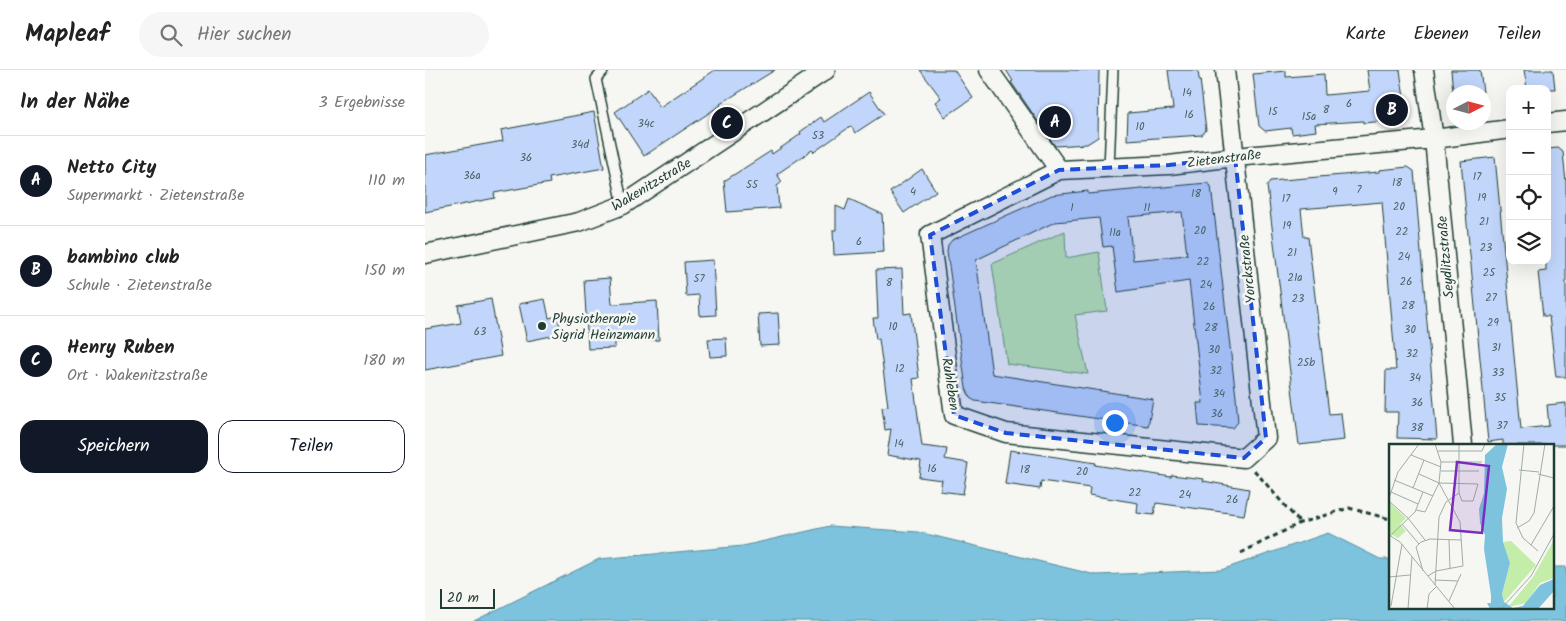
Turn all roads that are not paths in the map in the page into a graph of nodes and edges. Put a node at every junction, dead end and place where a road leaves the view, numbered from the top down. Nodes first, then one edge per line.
1 (604, 70) edge
2 (826, 70) edge
3 (989, 70) edge
4 (1113, 70) edge
5 (1225, 70) edge
6 (1425, 70) edge
7 (1566, 121) edge
8 (1551, 123) edge
9 (1506, 130) edge
10 (1434, 139) junction
11 (1235, 156) junction
12 (1109, 168) junction
13 (1059, 170) junction
14 (623, 205) junction
15 (425, 254) edge
16 (1463, 444) edge
17 (1244, 458) joint

1 - 14 lane
2 - 14 street, Wakenitzstraße
3 - 13 street
4 - 12 lane
5 - 11 street, Yorckstraße
6 - 10 street, Seydlitzstraße
7 - 8 street
9 - 10 street, Zietenstraße
10 - 11 street, Zietenstraße
10 - 16 street, Seydlitzstraße
11 - 12 street, Zietenstraße
11 - 17 street, Yorckstraße
12 - 13 street, Zietenstraße
13 - 17 street, Ruhleben
14 - 15 street, Wakenitzstraße

